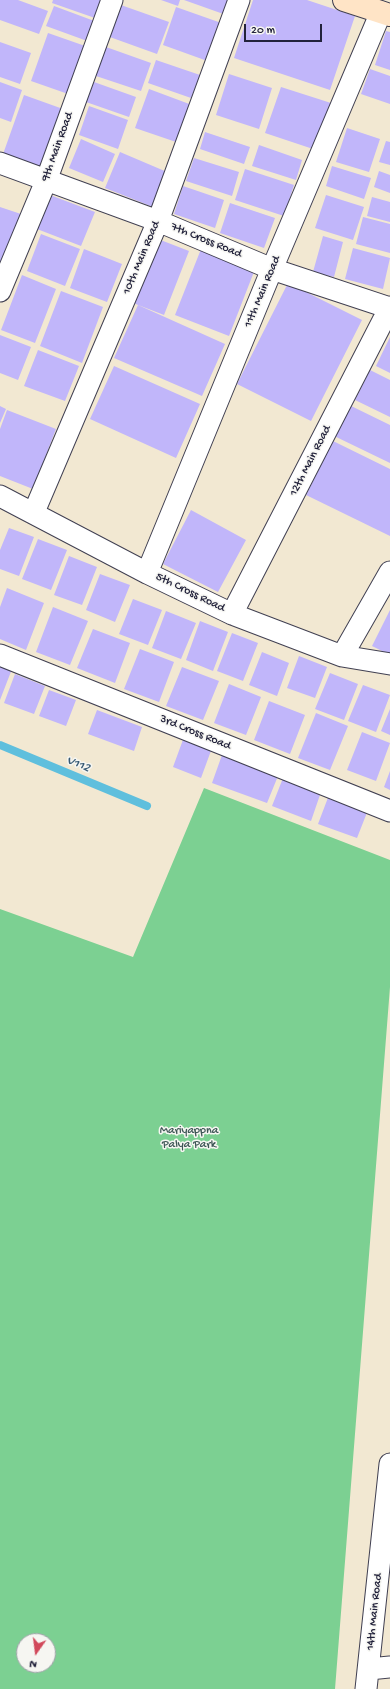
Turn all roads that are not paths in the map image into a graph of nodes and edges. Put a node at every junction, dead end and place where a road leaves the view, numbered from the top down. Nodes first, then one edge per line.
1 (112, 0) edge
2 (239, 0) edge
3 (344, 0) edge
4 (386, 14) edge
5 (0, 163) edge
6 (46, 181) junction
7 (158, 222) junction
8 (272, 269) junction
9 (0, 292) edge
10 (390, 308) edge
11 (0, 496) edge
12 (34, 512) junction
13 (390, 572) edge
14 (147, 573) junction
15 (232, 614) junction
16 (0, 655) edge
17 (342, 656) junction
18 (390, 664) edge
19 (390, 811) edge
20 (390, 1464) edge
21 (390, 1667) edge
22 (369, 1669) junction
23 (366, 1689) edge

1 - 6 street, 9th Main Road
2 - 7 street, 10th Main Road
3 - 4 main road
4 - 8 street, 11th Main Road
5 - 6 street, 7th Cross Road
6 - 7 street, 7th Cross Road
6 - 9 street, 9th Main Road
7 - 8 street, 7th Cross Road
7 - 12 street, 10th Main Road
8 - 10 street, 7th Cross Road
8 - 14 street, 11th Main Road
10 - 15 street, 12th Main Road
11 - 12 street, 5th Cross Road
12 - 14 street, 5th Cross Road
13 - 17 street
14 - 15 street, 5th Cross Road
15 - 17 street, 5th Cross Road
16 - 19 street, 3rd Cross Road
17 - 18 street, 5th Cross Road
20 - 22 street, 14th Main Road
21 - 22 street
22 - 23 street, 14th Main Road

